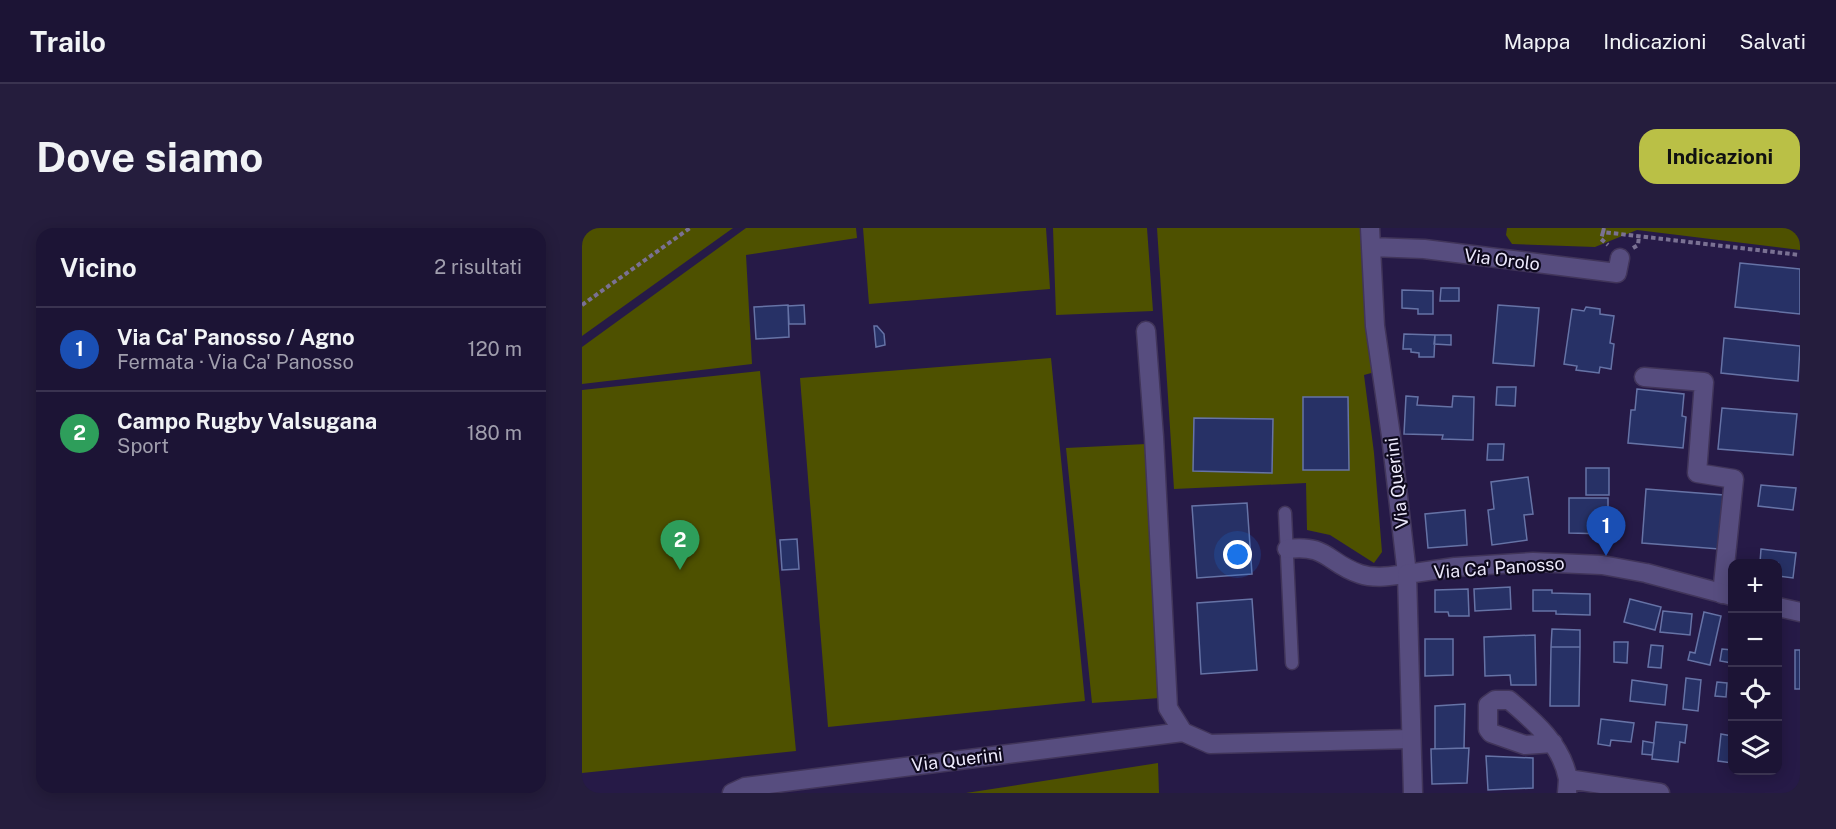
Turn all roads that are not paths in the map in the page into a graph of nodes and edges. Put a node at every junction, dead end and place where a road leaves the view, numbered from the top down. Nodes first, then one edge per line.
1 (1370, 228) edge
2 (1371, 247) junction
3 (1620, 258) dead end
4 (1146, 331) dead end
5 (1644, 377) dead end
6 (1285, 513) dead end
7 (1287, 549) junction
8 (1407, 574) junction
9 (1727, 595) edge
10 (1782, 608) edge
11 (1800, 612) edge
12 (1292, 663) dead end
13 (1184, 732) junction
14 (1411, 739) junction
15 (1553, 743) dead end
16 (1567, 786) edge
17 (732, 793) edge
18 (1413, 793) edge
19 (1660, 793) edge

1 - 2 street, Via Querini
2 - 3 street, Via Orolo
2 - 8 street, Via Querini
4 - 13 street
5 - 9 street
6 - 7 lane
7 - 8 street, Via Ca' Panosso
7 - 12 lane
8 - 9 street, Via Ca' Panosso
8 - 14 street, Via Querini
10 - 11 street
13 - 14 street
13 - 17 street, Via Querini
14 - 18 street, Via Querini
15 - 16 street
16 - 19 street

